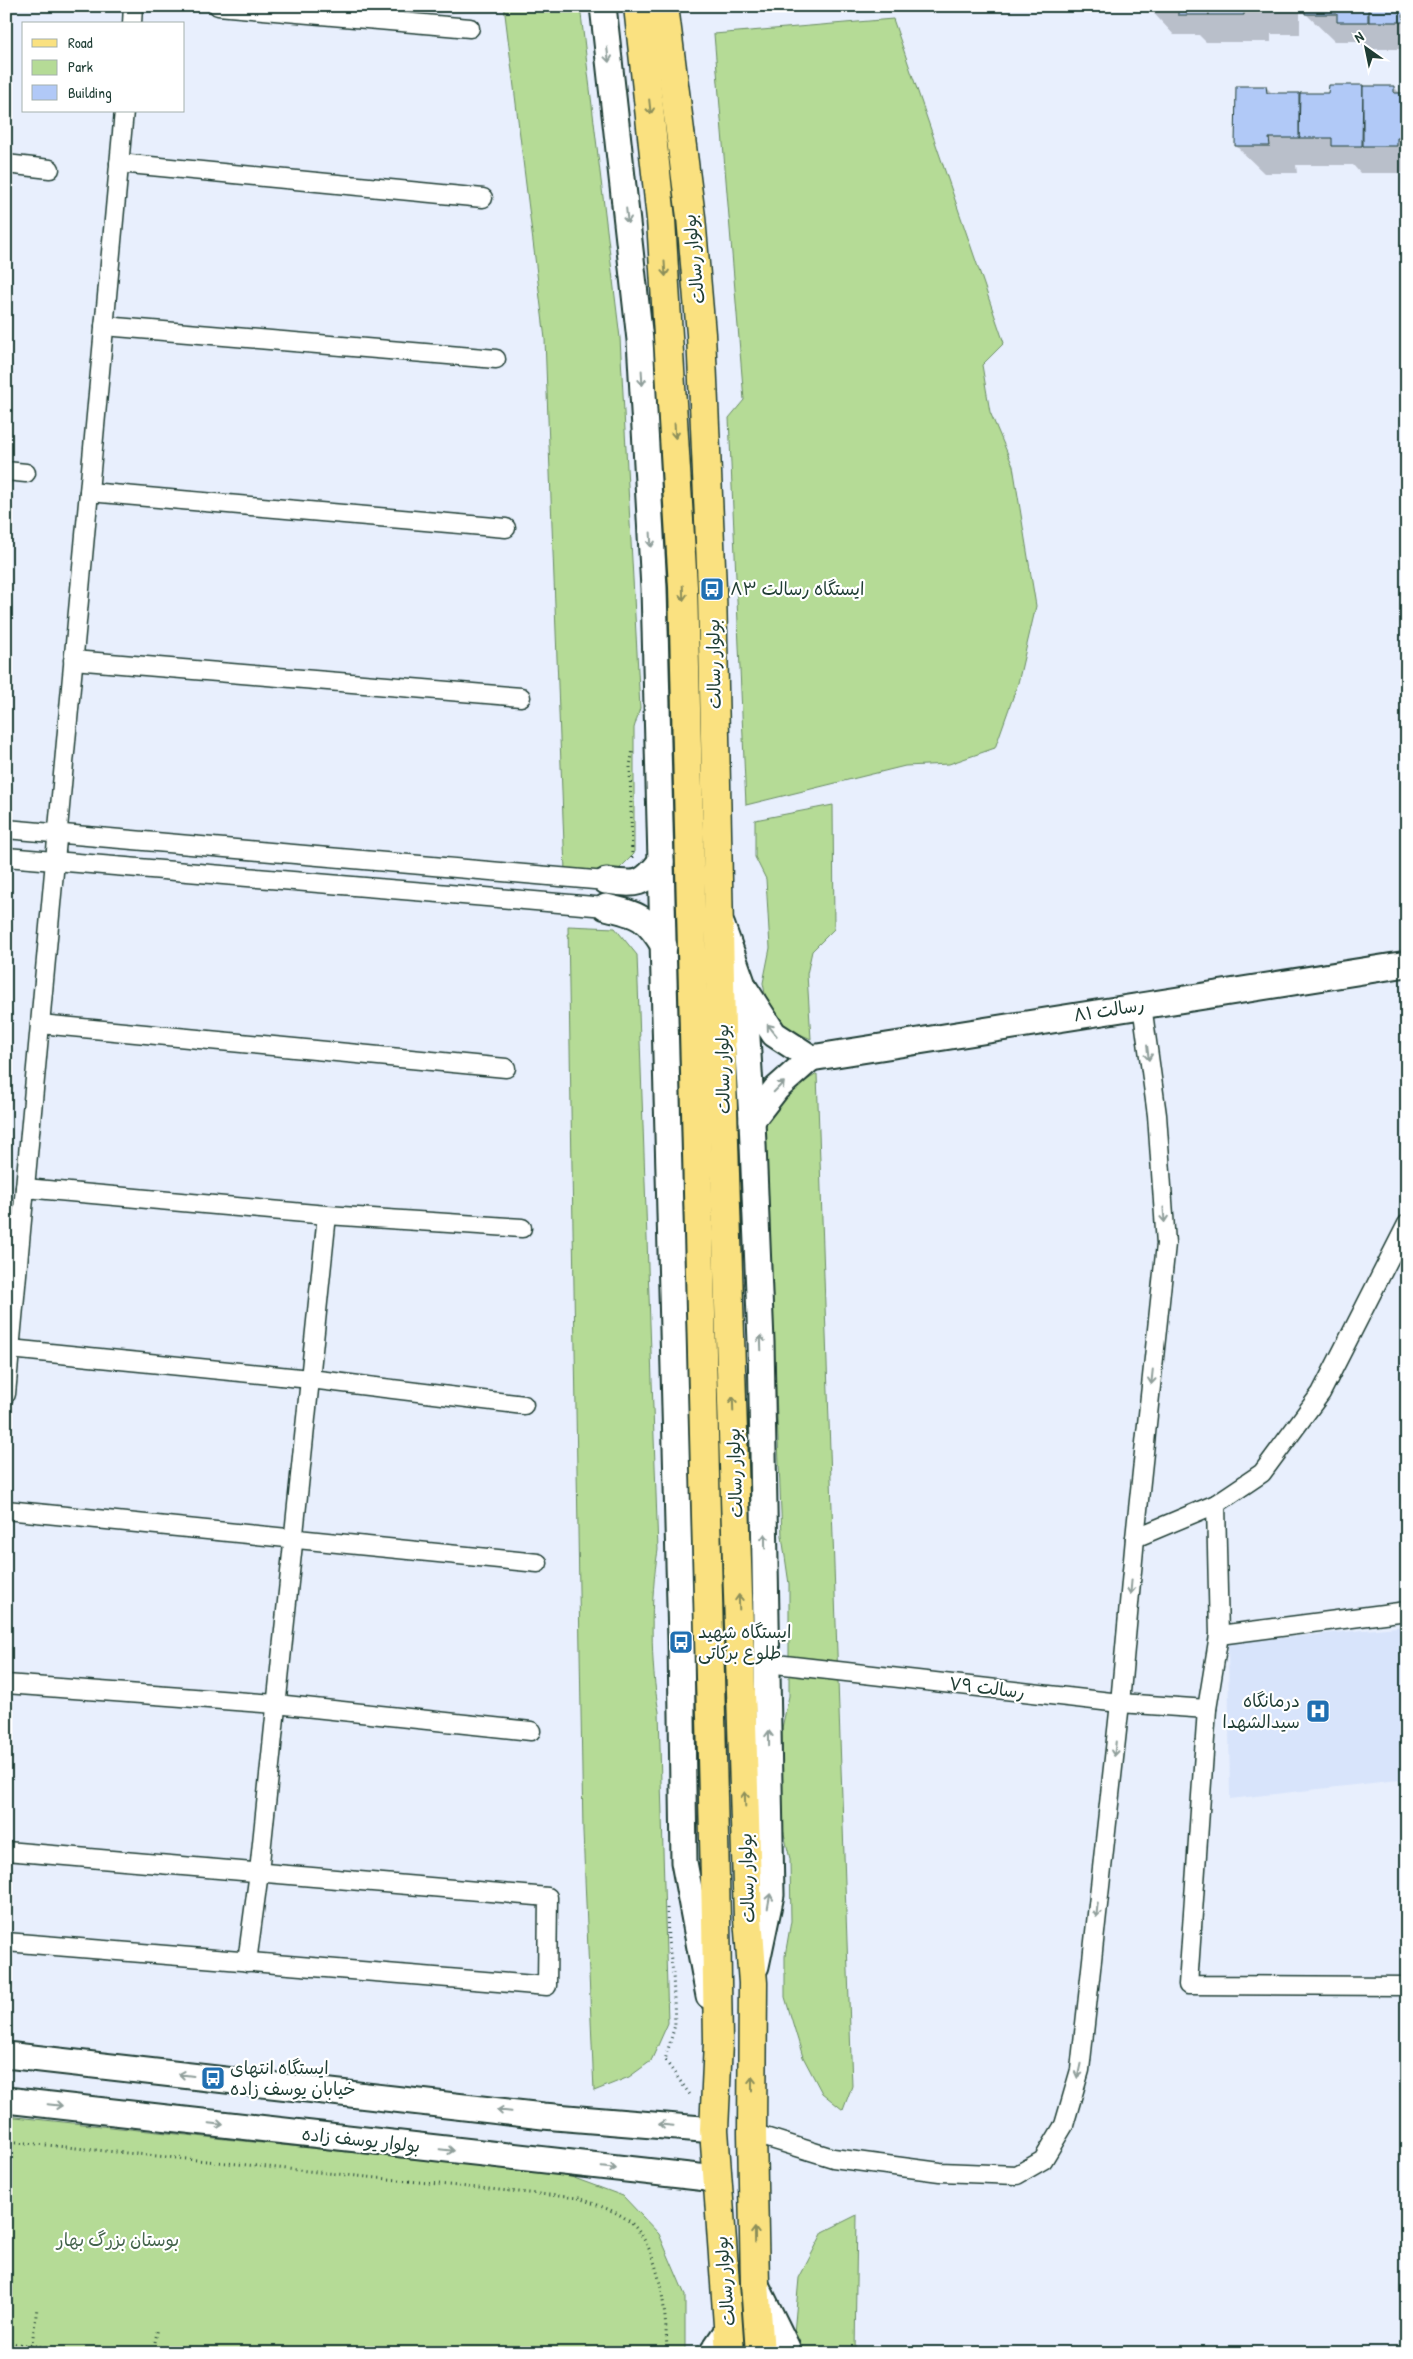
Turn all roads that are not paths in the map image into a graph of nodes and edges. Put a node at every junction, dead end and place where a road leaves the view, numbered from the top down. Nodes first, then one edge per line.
1 (133, 6) edge
2 (218, 6) edge
3 (603, 6) edge
4 (638, 6) edge
5 (664, 6) edge
6 (132, 22) edge
7 (470, 28) dead end
8 (124, 112) edge
9 (119, 163) junction
10 (6, 164) edge
11 (50, 169) dead end
12 (483, 198) dead end
13 (104, 326) junction
14 (496, 359) dead end
15 (6, 471) edge
16 (26, 473) dead end
17 (89, 492) junction
18 (506, 528) dead end
19 (73, 660) junction
20 (521, 697) dead end
21 (6, 829) edge
22 (58, 833) junction
23 (6, 857) edge
24 (661, 861) junction
25 (55, 862) junction
26 (606, 881) joint
27 (606, 907) joint
28 (720, 920) junction
29 (664, 946) junction
30 (1407, 964) edge
31 (744, 988) junction
32 (1142, 1005) junction
33 (40, 1024) junction
34 (811, 1058) junction
35 (506, 1068) dead end
36 (752, 1120) junction
37 (25, 1188) junction
38 (326, 1214) junction
39 (1407, 1224) edge
40 (522, 1228) dead end
41 (10, 1349) junction
42 (310, 1379) junction
43 (6, 1394) edge
44 (524, 1405) dead end
45 (1216, 1504) junction
46 (6, 1510) edge
47 (1135, 1538) junction
48 (293, 1540) junction
49 (538, 1563) dead end
50 (1407, 1611) edge
51 (1219, 1635) junction
52 (767, 1663) junction
53 (6, 1684) edge
54 (276, 1704) junction
55 (1120, 1704) junction
56 (1207, 1710) junction
57 (531, 1731) dead end
58 (6, 1851) edge
59 (259, 1872) junction
60 (6, 1942) edge
61 (247, 1962) junction
62 (753, 1983) junction
63 (1407, 1986) edge
64 (718, 2042) junction
65 (6, 2055) edge
66 (6, 2100) edge
67 (714, 2130) junction
68 (752, 2133) junction
69 (716, 2179) junction
70 (754, 2182) junction
71 (755, 2284) junction
72 (729, 2341) edge
73 (712, 2353) edge
74 (760, 2353) edge
75 (787, 2353) edge

1 - 6 street
2 - 7 street
3 -> 24 street
4 -> 64 main road, بولوار رسالت
5 - 28 main road, بولوار رسالت
8 - 9 street
9 - 12 street
9 - 13 street
10 - 11 street
13 - 14 street
13 - 17 street
15 - 16 street
17 - 18 street
17 - 19 street
19 - 20 street
19 - 22 street
21 - 22 street
22 - 25 street
22 - 26 street
23 - 25 street
24 - 26 street
24 - 29 street
25 - 27 street
25 - 33 street
27 - 29 street
28 - 31 street
62 -> 28 main road, بولوار رسالت
29 - 64 street
30 - 32 street, رسالت ۸۱
34 -> 31 street
31 - 36 street
32 - 34 street, رسالت ۸۱
32 -> 47 street
33 - 35 street
33 - 37 street
36 -> 34 street
52 -> 36 street
37 - 38 street
37 - 41 street
38 - 40 street
38 - 42 street
39 - 45 street
41 - 42 street
41 - 43 street
42 - 44 street
42 - 48 street
45 - 47 street
45 - 51 street
46 - 48 street
47 -> 55 street
48 - 49 street
48 - 54 street
50 - 51 street
51 - 56 street
52 - 55 street, رسالت ۷۹
62 -> 52 street
53 - 54 street
54 - 57 street
54 - 59 street
55 - 56 street, رسالت ۷۹
55 -> 68 street
56 - 63 street
58 - 59 street
59 - 61 street
59 - 61 street
60 - 61 street
68 -> 62 main road, بولوار رسالت
64 - 67 main road, بولوار رسالت
67 -> 65 street
66 -> 69 street, بولوار یوسف زاده
67 - 68 main road
67 - 69 main road, بولوار رسالت
68 - 70 main road, بولوار رسالت
69 - 70 main road
69 - 72 main road, بولوار رسالت
71 -> 70 main road, بولوار رسالت
71 - 74 main road, بولوار رسالت
71 - 75 street
72 - 73 street

